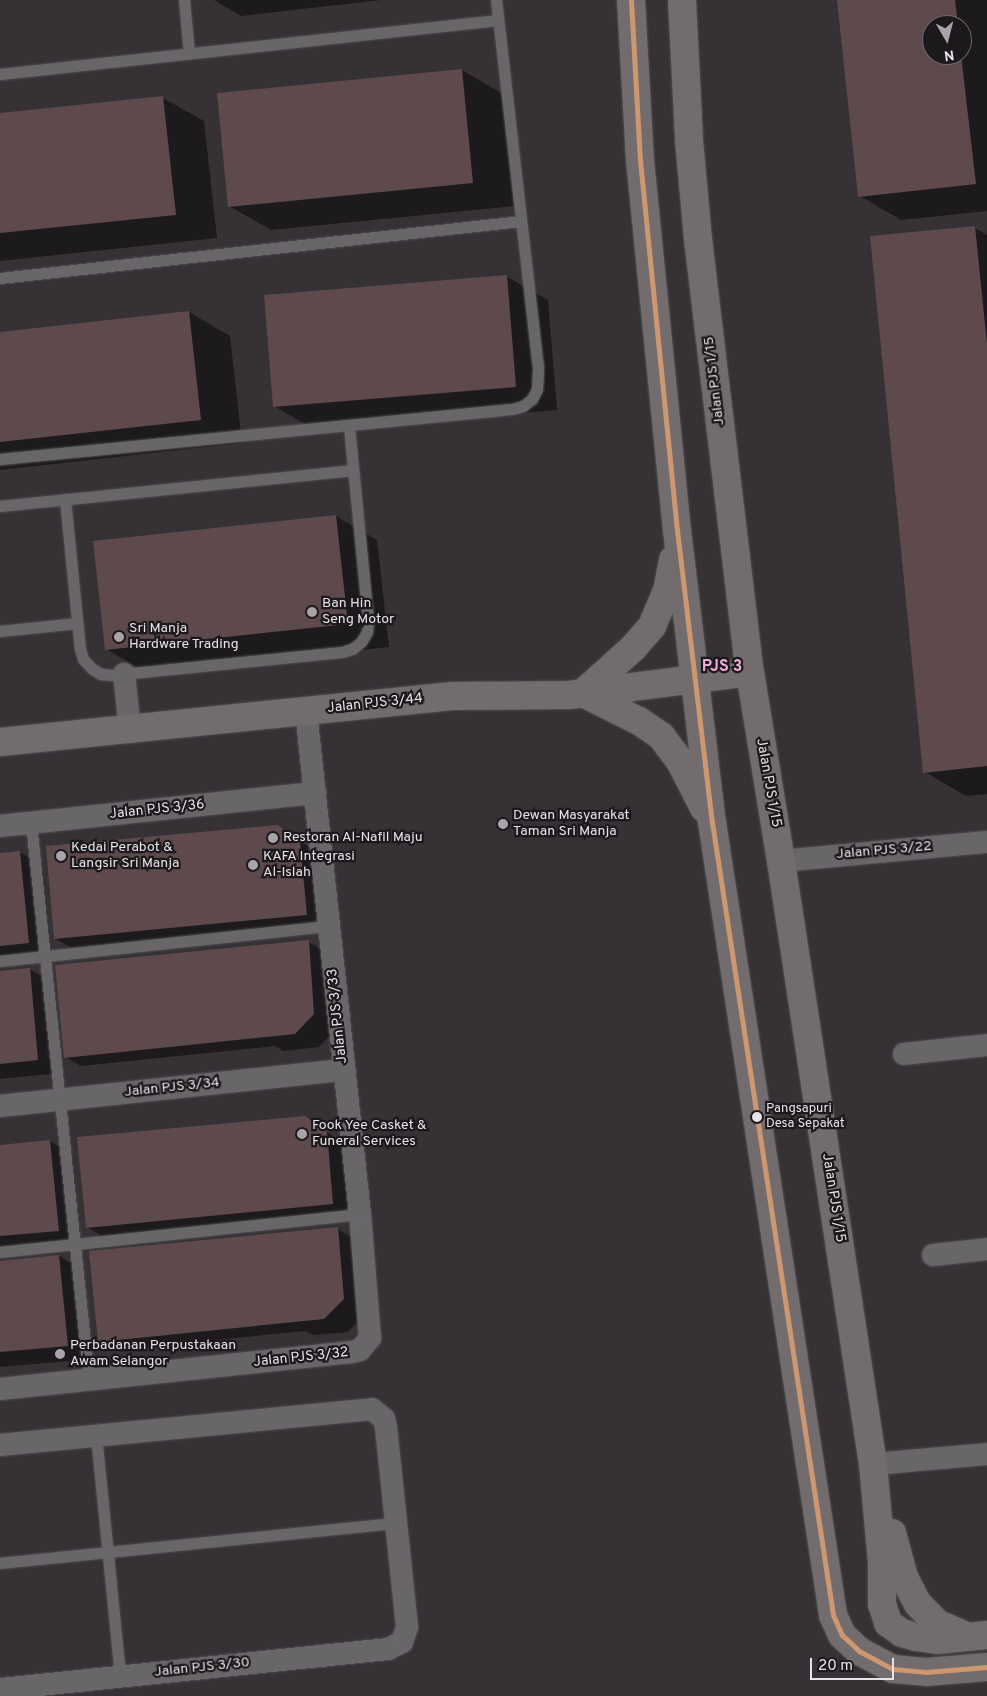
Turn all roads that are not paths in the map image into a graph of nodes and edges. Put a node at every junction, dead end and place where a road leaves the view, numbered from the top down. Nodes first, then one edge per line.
1 (184, 0) edge
2 (496, 0) edge
3 (631, 0) edge
4 (682, 0) edge
5 (498, 20) junction
6 (190, 54) junction
7 (0, 74) edge
8 (521, 221) junction
9 (0, 278) edge
10 (349, 425) junction
11 (0, 459) edge
12 (353, 470) junction
13 (65, 499) junction
14 (0, 506) edge
15 (678, 530) junction
16 (78, 623) junction
17 (0, 631) edge
18 (750, 672) junction
19 (124, 674) junction
20 (694, 679) junction
21 (583, 693) junction
22 (306, 711) junction
23 (130, 729) junction
24 (0, 742) edge
25 (315, 793) junction
26 (712, 822) junction
27 (31, 823) junction
28 (0, 826) edge
29 (987, 842) edge
30 (781, 861) junction
31 (329, 926) junction
32 (45, 956) junction
33 (0, 961) edge
34 (987, 1045) edge
35 (904, 1054) dead end
36 (344, 1070) junction
37 (60, 1100) junction
38 (0, 1106) edge
39 (360, 1214) junction
40 (76, 1244) junction
41 (987, 1249) edge
42 (0, 1252) edge
43 (933, 1254) dead end
44 (370, 1321) joint
45 (89, 1380) junction
46 (0, 1390) edge
47 (96, 1435) junction
48 (0, 1445) edge
49 (987, 1454) edge
50 (873, 1464) junction
51 (396, 1523) junction
52 (108, 1552) junction
53 (0, 1563) edge
54 (888, 1622) junction
55 (978, 1636) edge
56 (859, 1651) junction
57 (987, 1667) edge
58 (120, 1677) junction
59 (0, 1689) edge

1 - 6 lane
2 - 5 lane
3 - 15 main road
4 - 18 main road, Jalan PJS 1/15
5 - 6 lane
5 - 8 lane
6 - 7 lane
8 - 9 lane
8 - 10 lane
10 - 11 lane
10 - 12 lane
12 - 13 lane
12 - 19 lane
13 - 14 lane
13 - 16 lane
15 - 20 main road
15 - 21 main road
16 - 17 lane
16 - 19 lane
18 - 20 main road, Jalan PJS 3/44
18 - 30 main road, Jalan PJS 1/15
19 - 23 street
20 - 21 main road, Jalan PJS 3/44
20 - 26 main road
21 - 22 main road, Jalan PJS 3/44
21 - 26 main road
22 - 23 main road, Jalan PJS 3/44
22 - 25 street, Jalan PJS 3/33
23 - 24 main road, Jalan PJS 3/44
25 - 27 street, Jalan PJS 3/36
25 - 31 street, Jalan PJS 3/33
26 - 56 main road
27 - 28 street, Jalan PJS 3/36
27 - 32 lane
29 - 30 street, Jalan PJS 3/22
30 - 50 main road, Jalan PJS 1/15
31 - 32 lane
31 - 36 street, Jalan PJS 3/33
32 - 33 lane
32 - 37 lane
34 - 35 street
36 - 37 street, Jalan PJS 3/34
36 - 39 street, Jalan PJS 3/33
37 - 38 street, Jalan PJS 3/34
37 - 40 lane
39 - 40 lane
39 - 44 street, Jalan PJS 3/33
40 - 42 lane
40 - 45 lane
41 - 43 street
44 - 45 street, Jalan PJS 3/32
45 - 46 street, Jalan PJS 3/32
47 - 48 street
47 - 51 street
47 - 52 lane
49 - 50 street
50 - 54 main road, Jalan PJS 1/15
50 - 55 main road
51 - 52 lane
51 - 58 street, Jalan PJS 3/30
52 - 53 lane
52 - 58 lane
54 - 55 main road
54 - 56 main road
56 - 57 main road
58 - 59 street, Jalan PJS 3/30

